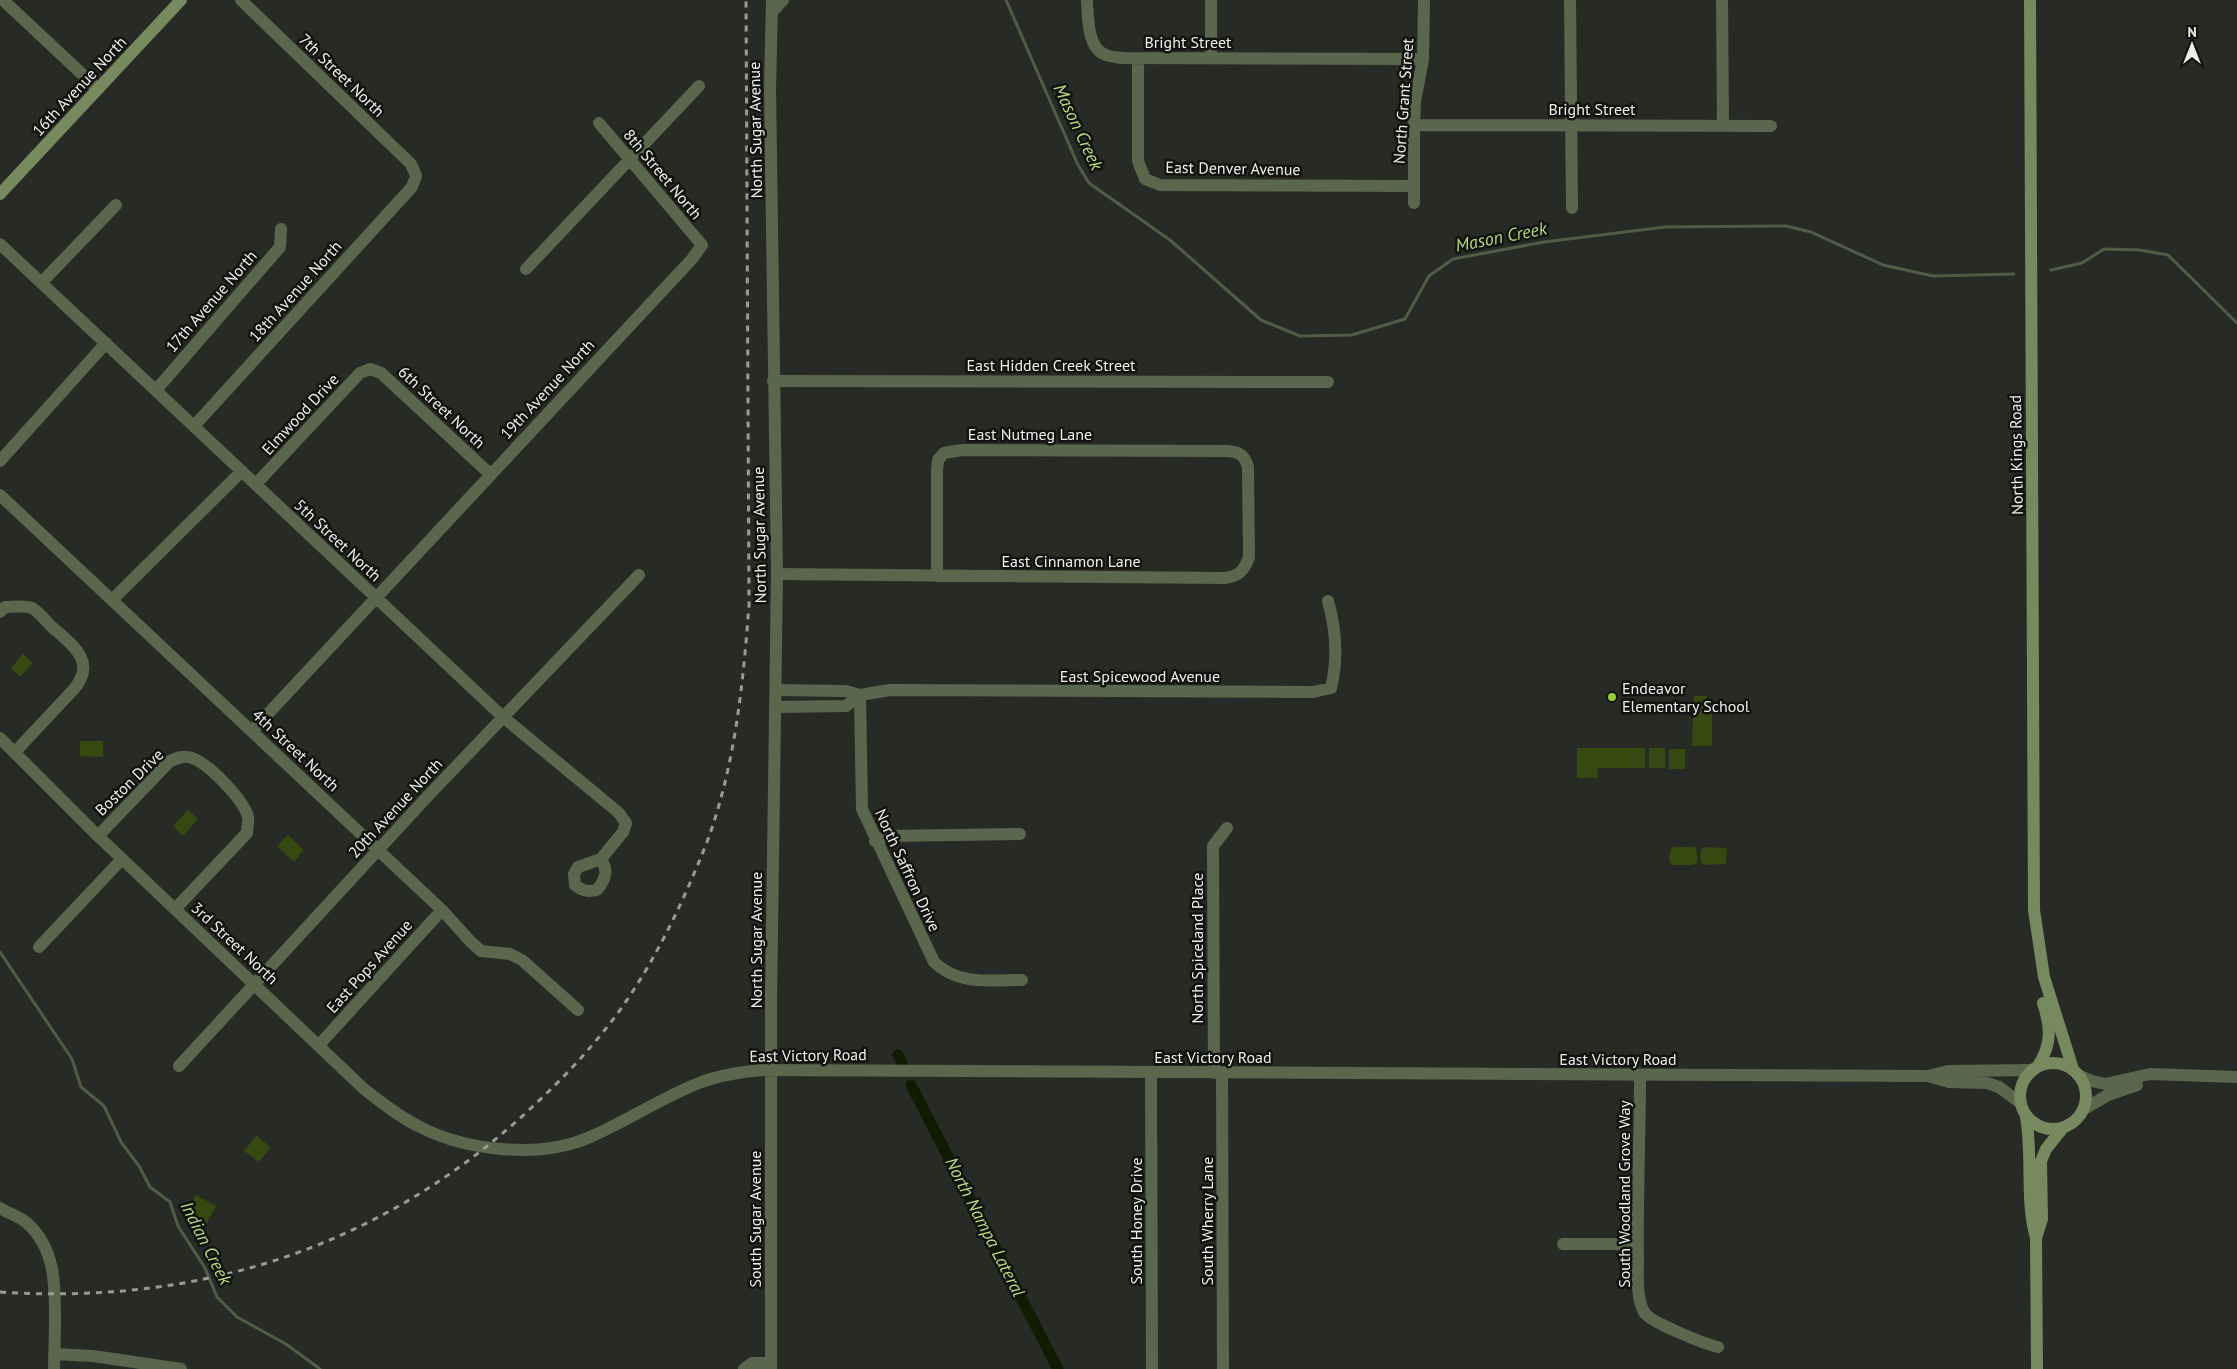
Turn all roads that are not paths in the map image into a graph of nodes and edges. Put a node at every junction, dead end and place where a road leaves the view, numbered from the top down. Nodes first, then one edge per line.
1 (3, 0) edge
2 (181, 0) edge
3 (241, 0) edge
4 (784, 0) edge
5 (1086, 0) edge
6 (1211, 0) edge
7 (1424, 0) edge
8 (1570, 0) edge
9 (1722, 0) edge
10 (2030, 0) edge
11 (772, 6) edge
12 (1138, 58) junction
13 (1210, 58) junction
14 (1423, 59) junction
15 (699, 86) dead end
16 (98, 89) junction
17 (599, 123) dead end
18 (1414, 125) junction
19 (1571, 125) junction
20 (1723, 126) junction
21 (1771, 126) dead end
22 (629, 160) junction
23 (416, 176) joint
24 (1414, 186) junction
25 (0, 194) edge
26 (1414, 203) dead end
27 (116, 205) dead end
28 (1572, 208) dead end
29 (281, 229) dead end
30 (0, 244) edge
31 (702, 245) joint
32 (526, 269) dead end
33 (42, 283) junction
34 (106, 344) junction
35 (370, 369) joint
36 (773, 381) junction
37 (1328, 382) dead end
38 (156, 390) junction
39 (194, 426) junction
40 (1242, 454) joint
41 (0, 461) edge
42 (242, 471) junction
43 (490, 474) junction
44 (256, 484) junction
45 (0, 495) edge
46 (776, 574) junction
47 (639, 575) dead end
48 (937, 576) junction
49 (377, 599) junction
50 (112, 600) junction
51 (1328, 601) dead end
52 (0, 612) edge
53 (776, 690) junction
54 (860, 696) junction
55 (776, 707) junction
56 (503, 717) junction
57 (252, 731) junction
58 (0, 738) edge
59 (15, 752) junction
60 (1227, 828) dead end
61 (1020, 834) dead end
62 (98, 836) junction
63 (875, 841) junction
64 (378, 850) junction
65 (122, 859) junction
66 (601, 859) dead end
67 (175, 909) junction
68 (442, 910) junction
69 (2034, 910) junction
70 (38, 947) dead end
71 (1022, 980) dead end
72 (255, 984) junction
73 (578, 1010) dead end
74 (319, 1045) junction
75 (179, 1066) dead end
76 (2035, 1068) junction
77 (771, 1070) junction
78 (2076, 1072) junction
79 (1151, 1073) junction
80 (1218, 1073) junction
81 (1640, 1075) junction
82 (1928, 1076) junction
83 (2192, 1077) junction
84 (2237, 1077) edge
85 (2019, 1102) junction
86 (2084, 1109) junction
87 (2026, 1117) junction
88 (2062, 1129) junction
89 (468, 1144) joint
90 (0, 1208) edge
91 (2036, 1238) junction
92 (1563, 1244) dead end
93 (1638, 1244) junction
94 (1718, 1347) dead end
95 (54, 1354) junction
96 (771, 1366) edge
97 (54, 1369) edge
98 (181, 1369) edge
99 (744, 1369) edge
100 (1152, 1369) edge
101 (1223, 1369) edge
102 (2038, 1369) edge

1 - 16 street
2 - 16 main road, 16th Avenue North
3 - 23 street, 7th Street North
4 - 11 street
5 - 12 street, Bright Street
6 - 13 street
7 - 14 street, North Grant Street
8 - 19 street
9 - 20 street
10 - 69 main road, North Kings Road
11 - 36 street, North Sugar Avenue
12 - 13 street, Bright Street
12 - 24 street, East Denver Avenue
13 - 14 street, Bright Street
14 - 18 street, North Grant Street
15 - 22 street
16 - 25 main road, 16th Avenue North
17 - 22 street, 8th Street North
18 - 19 street, Bright Street
18 - 24 street, North Grant Street
19 - 20 street, Bright Street
19 - 28 street
20 - 21 street, Bright Street
22 - 31 street, 8th Street North
22 - 32 street
23 - 39 street, 18th Avenue North
24 - 26 street, North Grant Street
27 - 33 street
29 - 38 street, 17th Avenue North
30 - 33 street, 5th Street North
31 - 43 street, 19th Avenue North
33 - 34 street, 5th Street North
34 - 38 street, 5th Street North
34 - 41 street
35 - 43 street, 6th Street North
35 - 44 street, Elmwood Drive
36 - 37 street, East Hidden Creek Street
36 - 46 street, North Sugar Avenue
38 - 39 street, 5th Street North
39 - 42 street, 5th Street North
40 - 48 street, East Nutmeg Lane
40 - 48 street, East Cinnamon Lane
42 - 44 street, 5th Street North
42 - 50 street
43 - 49 street, 19th Avenue North
44 - 49 street, 5th Street North
45 - 50 street, 4th Street North
46 - 48 street, East Cinnamon Lane
46 - 53 street, North Sugar Avenue
47 - 56 street, 20th Avenue North
49 - 56 street, 5th Street North
49 - 57 street, 19th Avenue North
50 - 57 street, 4th Street North
51 - 54 street, East Spicewood Avenue
52 - 59 street
53 - 54 street, East Spicewood Avenue
53 - 55 street, North Sugar Avenue
54 - 55 street, East Spicewood Avenue
54 - 63 street, North Saffron Drive
55 - 77 street, North Sugar Avenue
56 - 64 street, 20th Avenue North
56 - 66 street, 5th Street North
57 - 64 street, 4th Street North
58 - 59 street, 3rd Street North
59 - 62 street, 3rd Street North
60 - 80 street, North Spiceland Place
61 - 63 street
62 - 65 street, 3rd Street North
62 - 67 street, Boston Drive
63 - 71 street, North Saffron Drive
64 - 68 street, 4th Street North
64 - 72 street, 20th Avenue North
65 - 67 street, 3rd Street North
65 - 70 street
67 - 72 street, 3rd Street North
68 - 73 street, 4th Street North
68 - 74 street, East Pops Avenue
69 - 76 main road, North Kings Road
69 - 78 main road, North Kings Road
72 - 74 street, 3rd Street North
72 - 75 street, 20th Avenue North
74 - 89 street, 3rd Street North
76 - 78 main road
76 - 82 street, East Victory Road
76 - 85 main road
77 - 79 street, East Victory Road
77 - 89 street, East Victory Road
77 - 96 street, South Sugar Avenue
78 - 83 street
78 - 86 main road
79 - 80 street, East Victory Road
79 - 100 street, South Honey Drive
80 - 81 street, East Victory Road
80 - 101 street, South Wherry Lane
81 - 82 street, East Victory Road
81 - 93 street, South Woodland Grove Way
82 - 85 street, East Victory Road
83 - 84 street
83 - 86 street
85 - 87 main road
86 - 88 main road
87 - 88 main road
87 - 91 main road
88 - 91 main road
90 - 95 street
91 - 102 main road
92 - 93 street
93 - 94 street, South Woodland Grove Way
95 - 97 street
95 - 98 street
96 - 99 street

